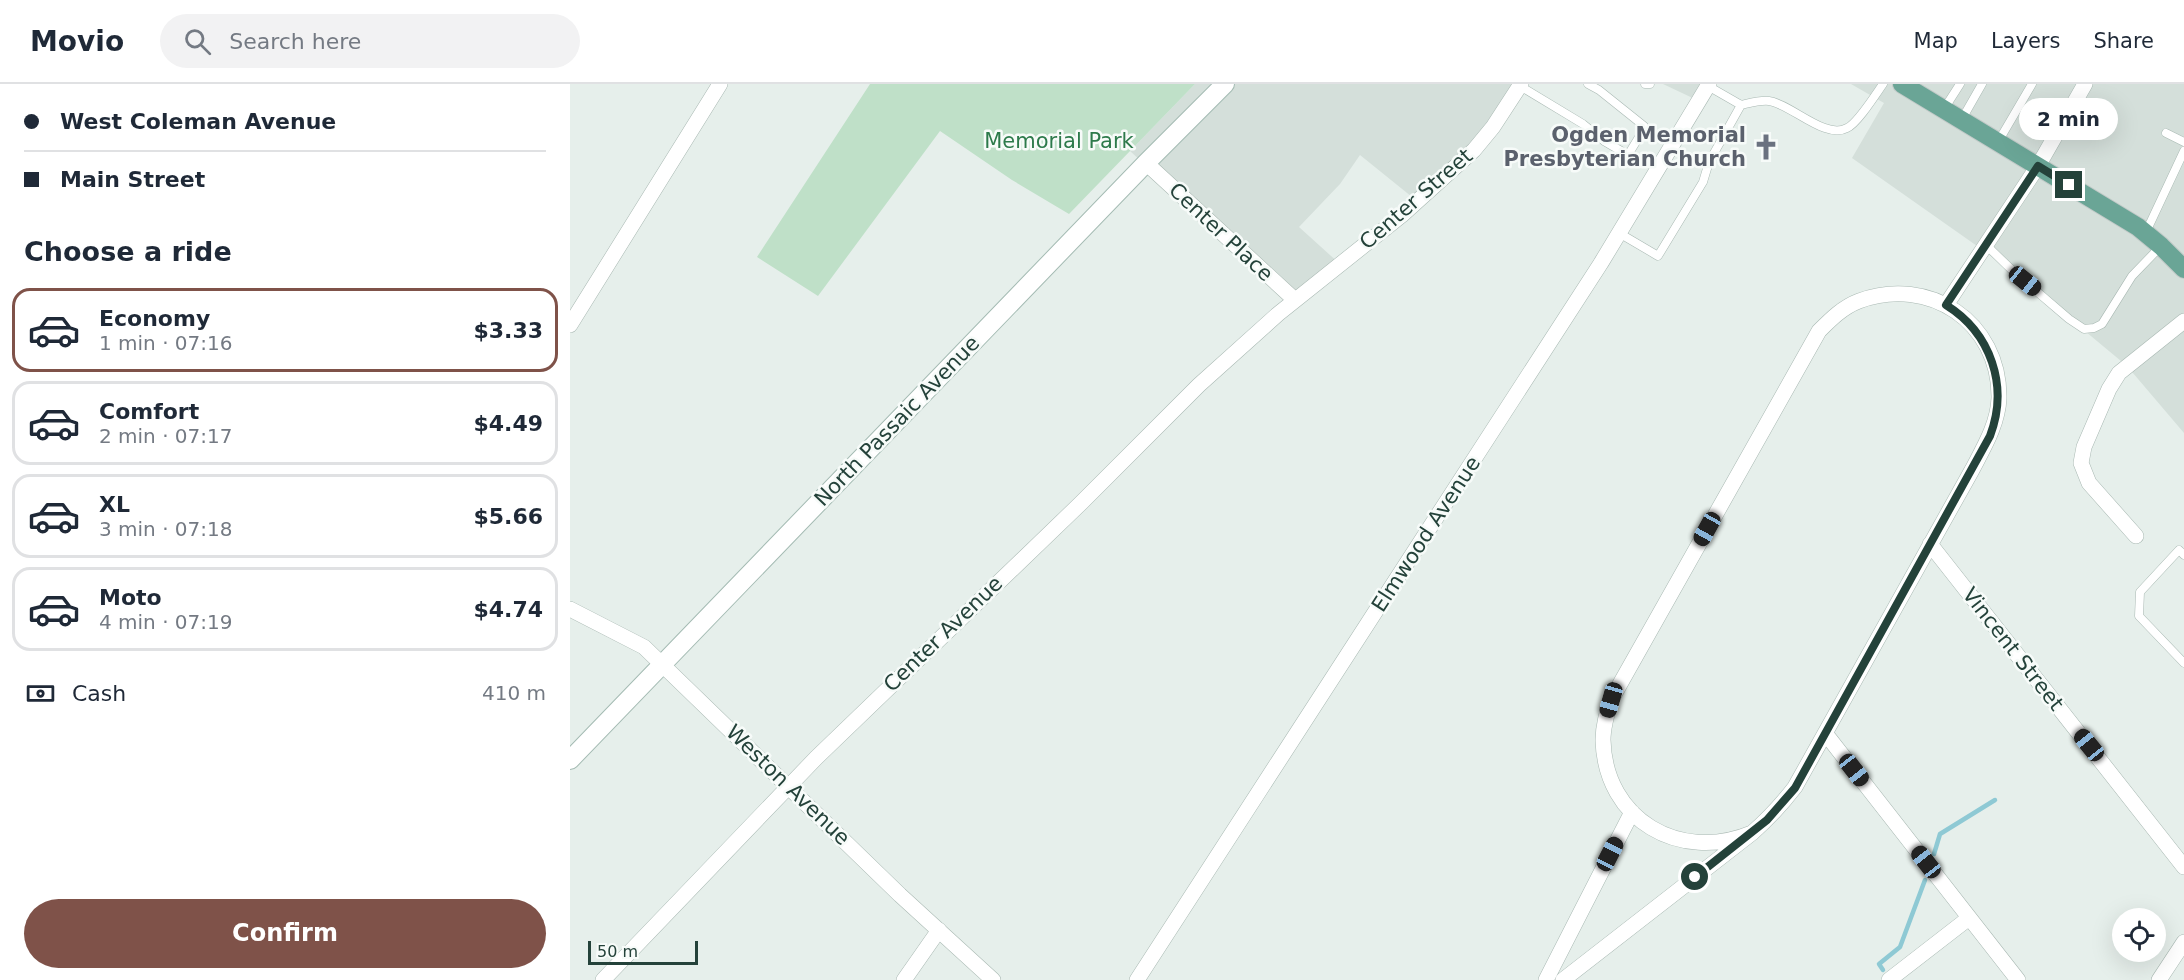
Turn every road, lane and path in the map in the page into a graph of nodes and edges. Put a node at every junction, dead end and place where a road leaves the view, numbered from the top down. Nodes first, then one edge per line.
1 (720, 84) edge
2 (1225, 84) edge
3 (1588, 84) edge
4 (1646, 84) edge
5 (1650, 84) edge
6 (1882, 84) edge
7 (1960, 84) edge
8 (1982, 84) edge
9 (2032, 84) edge
10 (2085, 84) edge
11 (1520, 85) edge
12 (1709, 85) edge
13 (1912, 86) edge
14 (1742, 105) junction
15 (1944, 109) junction
16 (1961, 119) junction
17 (2166, 133) dead end
18 (1998, 142) junction
19 (2184, 142) edge
20 (2184, 152) edge
21 (1146, 163) junction
22 (2038, 166) junction
23 (1619, 233) junction
24 (2145, 233) junction
25 (1986, 245) junction
26 (2161, 246) junction
27 (2182, 263) edge
28 (1295, 300) junction
29 (1946, 305) junction
30 (2184, 321) edge
31 (570, 325) edge
32 (2136, 536) dead end
33 (1930, 544) junction
34 (2184, 555) edge
35 (570, 609) edge
36 (2184, 663) edge
37 (663, 664) junction
38 (1825, 733) junction
39 (570, 760) edge
40 (788, 786) junction
41 (1632, 812) junction
42 (1752, 832) junction
43 (2184, 867) edge
44 (1969, 918) junction
45 (939, 930) junction
46 (2184, 942) edge
47 (603, 980) edge
48 (904, 980) edge
49 (993, 980) edge
50 (1137, 980) edge
51 (1546, 980) edge
52 (1563, 980) edge
53 (1889, 980) edge
54 (2018, 980) edge
55 (2159, 980) edge

1 - 31 street
2 - 21 main road, North Passaic Avenue
3 - 11 lane
4 - 5 lane
6 - 14 lane
7 - 15 lane
8 - 16 lane
9 - 18 lane
10 - 22 street
11 - 28 street, Center Street
12 - 14 lane
12 - 23 street, Elmwood Avenue
13 - 15 main road
14 - 23 lane
15 - 16 main road
16 - 18 main road
17 - 19 lane
18 - 22 main road
20 - 24 lane
21 - 28 street, Center Place
21 - 37 main road, North Passaic Avenue
22 - 24 main road
22 - 25 street
23 - 50 street, Elmwood Avenue
24 - 26 main road
25 - 26 lane
25 - 29 street
26 - 27 main road
28 - 40 street, Center Avenue
29 - 33 street
29 - 41 street
30 - 32 street
33 - 38 street
33 - 43 street, Vincent Street
34 - 36 lane
35 - 37 street, Weston Avenue
37 - 39 main road, North Passaic Avenue
37 - 40 street, Weston Avenue
38 - 42 street
38 - 44 street
40 - 45 street, Weston Avenue
40 - 47 street, Center Avenue
41 - 42 street
41 - 51 street
42 - 52 street
44 - 53 street
44 - 54 street
45 - 48 street
45 - 49 street, Weston Avenue
46 - 55 street

